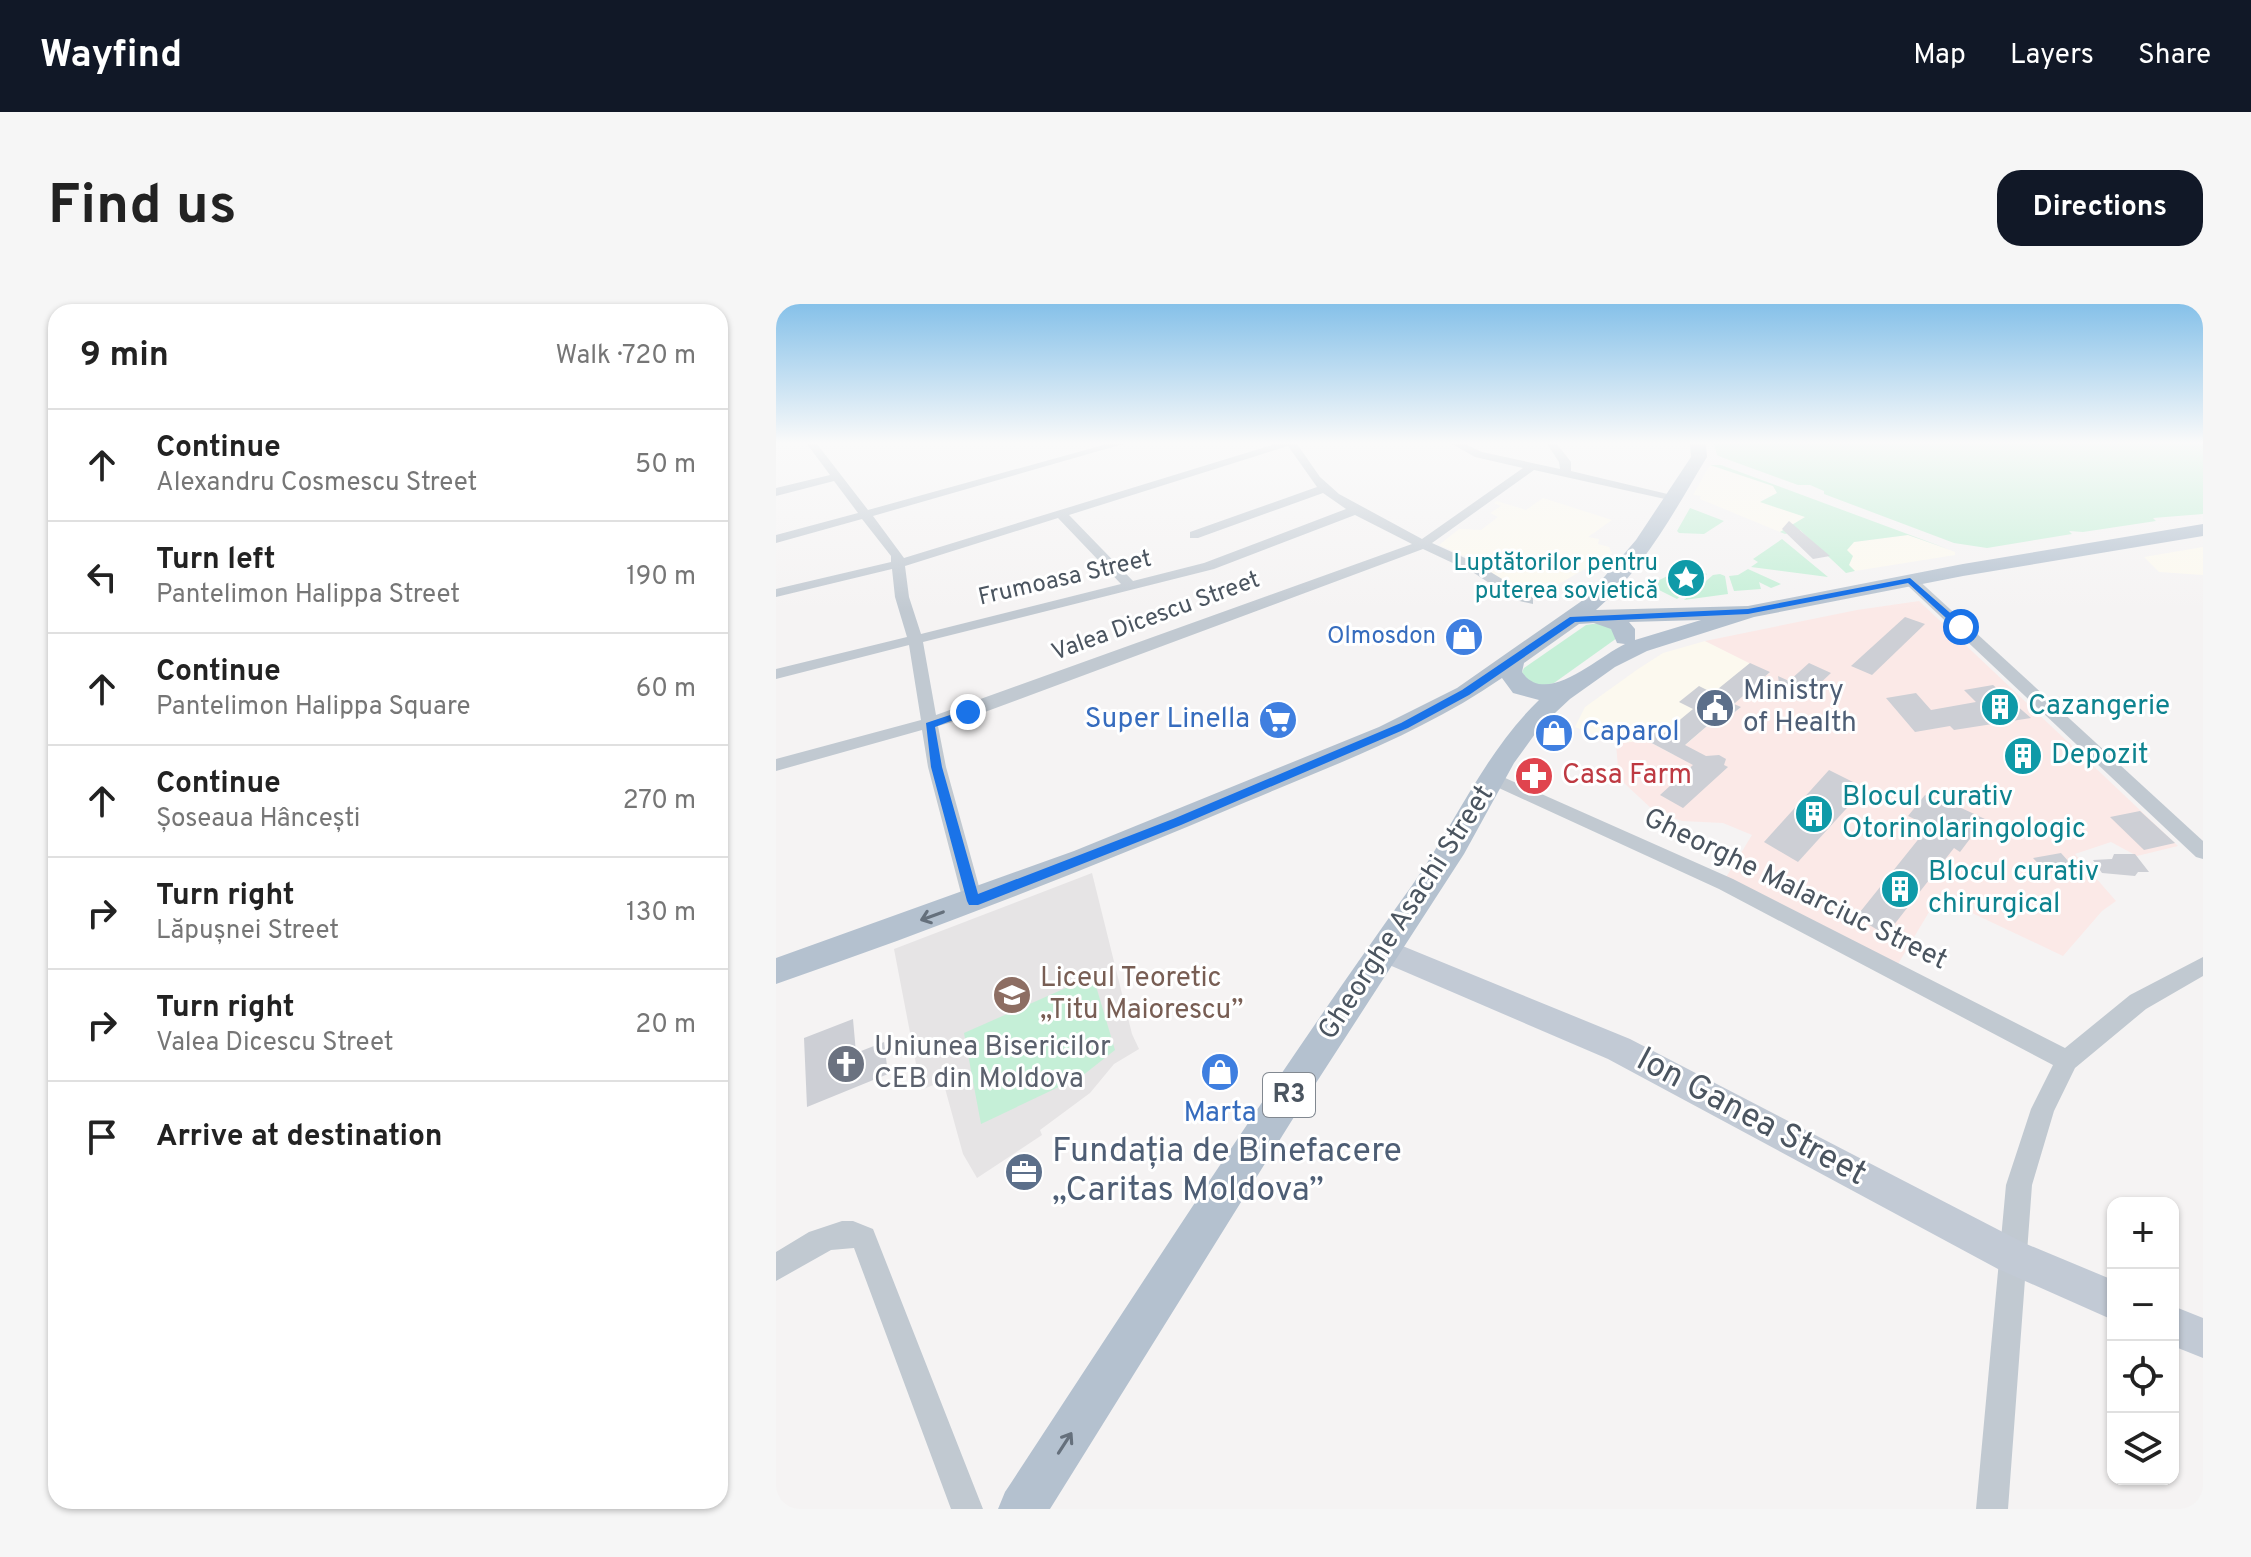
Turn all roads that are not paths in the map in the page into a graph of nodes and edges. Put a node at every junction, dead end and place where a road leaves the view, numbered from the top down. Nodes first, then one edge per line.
1 (855, 500) edge
2 (916, 500) edge
3 (1102, 500) edge
4 (1291, 500) edge
5 (1344, 500) edge
6 (1484, 500) edge
7 (1672, 500) edge
8 (1358, 509) junction
9 (1060, 513) junction
10 (867, 515) junction
11 (2203, 530) edge
12 (1194, 535) dead end
13 (776, 539) edge
14 (1423, 544) junction
15 (1638, 552) junction
16 (898, 564) junction
17 (1910, 580) junction
18 (1131, 586) junction
19 (776, 593) edge
20 (1528, 601) dead end
21 (1632, 601) junction
22 (1748, 612) junction
23 (1583, 618) junction
24 (915, 639) junction
25 (1620, 648) junction
26 (1514, 658) junction
27 (776, 674) edge
28 (1567, 690) junction
29 (929, 725) junction
30 (776, 765) edge
31 (1494, 779) junction
32 (2203, 852) edge
33 (973, 901) junction
34 (1383, 950) junction
35 (2203, 966) edge
36 (776, 971) edge
37 (2067, 1061) junction
38 (2011, 1256) junction
39 (776, 1267) edge
40 (2107, 1297) edge
41 (2179, 1328) edge
42 (2203, 1338) edge
43 (967, 1509) edge
44 (1022, 1509) edge
45 (1992, 1509) edge

1 - 10 street
2 - 10 street
3 - 9 street
4 - 12 street
5 - 8 street
6 - 14 street, Valea Dicescu Street
7 - 15 main road
8 - 14 street
8 - 18 street, Frumoasa Street
9 - 16 street
9 - 18 street
10 - 13 street
10 - 16 street
11 - 17 main road, R3
14 - 20 street
14 - 29 street, Valea Dicescu Street
15 - 21 main road
15 - 23 main road
16 - 19 street
16 - 24 street
17 - 22 main road, R3
17 - 32 street
18 - 24 street, Frumoasa Street
21 - 22 main road, R3
21 - 23 main road, R3
21 - 25 main road
22 - 25 main road, R3
23 - 25 main road
23 - 26 main road
24 - 27 street, Frumoasa Street
24 - 29 street
25 - 28 main road, R3
26 - 28 main road
26 - 33 main road
28 - 31 main road, Gheorghe Asachi Street / R3
29 - 30 street, Valea Dicescu Street
29 - 33 street
31 - 34 main road, Gheorghe Asachi Street / R3
31 - 37 street, Gheorghe Malarciuc Street
33 -> 36 main road
34 - 38 street, Ion Ganea Street
44 -> 34 main road, Gheorghe Asachi Street / R3
35 - 37 street
37 - 38 street
38 - 40 street, Ion Ganea Street
38 - 45 street
39 - 43 street
41 - 42 street

